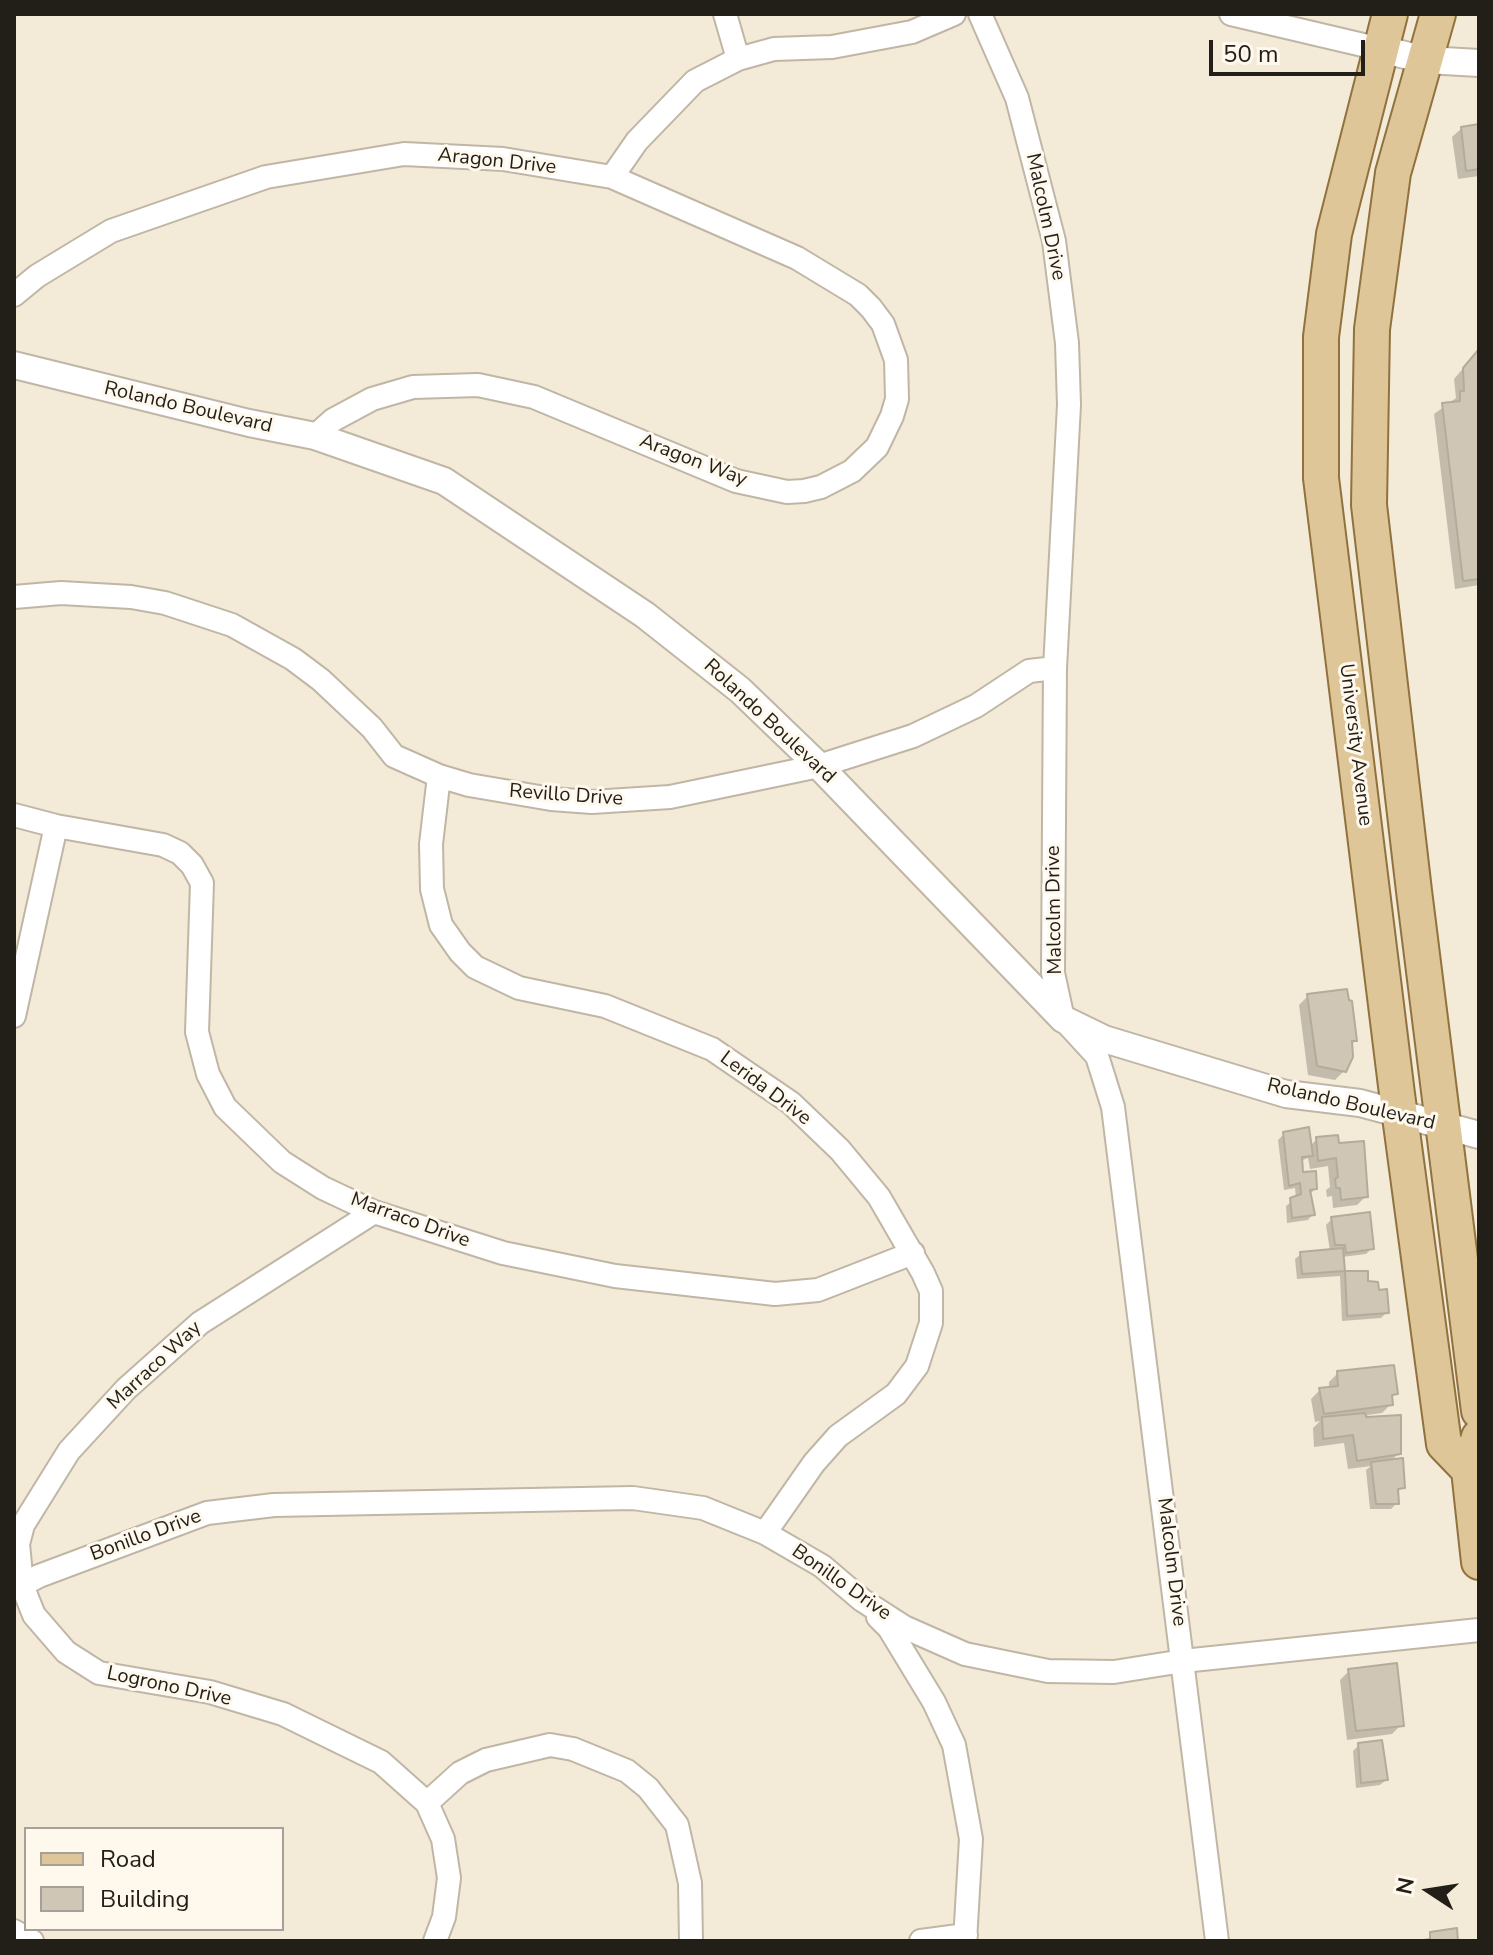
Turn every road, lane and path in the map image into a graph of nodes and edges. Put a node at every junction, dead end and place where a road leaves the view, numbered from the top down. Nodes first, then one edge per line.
1 (725, 14) edge
2 (954, 14) edge
3 (980, 14) edge
4 (1231, 14) edge
5 (1390, 14) edge
6 (1438, 14) edge
7 (1380, 49) junction
8 (738, 59) junction
9 (1426, 60) junction
10 (1479, 63) edge
11 (612, 177) junction
12 (14, 295) edge
13 (14, 365) edge
14 (315, 436) junction
15 (14, 597) edge
16 (1055, 668) junction
17 (819, 766) junction
18 (439, 776) junction
19 (14, 815) edge
20 (56, 826) junction
21 (14, 1016) edge
22 (1063, 1019) junction
23 (1399, 1114) junction
24 (1444, 1126) junction
25 (1479, 1135) edge
26 (374, 1212) junction
27 (913, 1253) junction
28 (1479, 1411) edge
29 (1479, 1437) edge
30 (1469, 1470) junction
31 (765, 1533) junction
32 (1479, 1562) edge
33 (22, 1585) junction
34 (862, 1600) junction
35 (1479, 1630) edge
36 (1183, 1661) junction
37 (427, 1803) junction
38 (14, 1931) edge
39 (966, 1938) edge
40 (32, 1941) edge
41 (435, 1941) edge
42 (691, 1941) edge
43 (921, 1941) edge
44 (1217, 1941) edge

1 - 8 street
2 - 8 street
3 - 16 street, Malcolm Drive
4 - 7 street
5 - 7 main road, University Avenue
6 - 9 main road, University Avenue
7 - 9 street
7 - 23 main road, University Avenue
8 - 11 street
9 - 10 street
9 - 24 main road, University Avenue
11 - 12 street, Aragon Drive
11 - 14 street, Aragon Way
13 - 14 street, Rolando Boulevard
14 - 17 street, Rolando Boulevard
15 - 18 street, Revillo Drive
16 - 17 street, Revillo Drive
16 - 22 street, Malcolm Drive
17 - 18 street, Revillo Drive
17 - 22 street, Rolando Boulevard
18 - 27 street, Lerida Drive
19 - 20 street, Marraco Drive
20 - 21 street
20 - 26 street, Marraco Drive
22 - 23 street, Rolando Boulevard
22 - 36 street, Malcolm Drive
23 - 24 street, Rolando Boulevard
23 - 30 main road, University Avenue
24 - 25 street, Rolando Boulevard
24 - 28 main road, University Avenue
26 - 27 street, Marraco Drive
26 - 33 street, Marraco Way
27 - 31 street, Lerida Drive
29 - 30 main road
30 - 32 main road
31 - 33 street, Bonillo Drive
31 - 34 street, Bonillo Drive
33 - 37 street, Logrono Drive
34 - 36 street, Bonillo Drive
34 - 39 street
35 - 36 street, Bonillo Drive
36 - 44 street, Malcolm Drive
37 - 41 street
37 - 42 street
38 - 40 street
39 - 43 street

